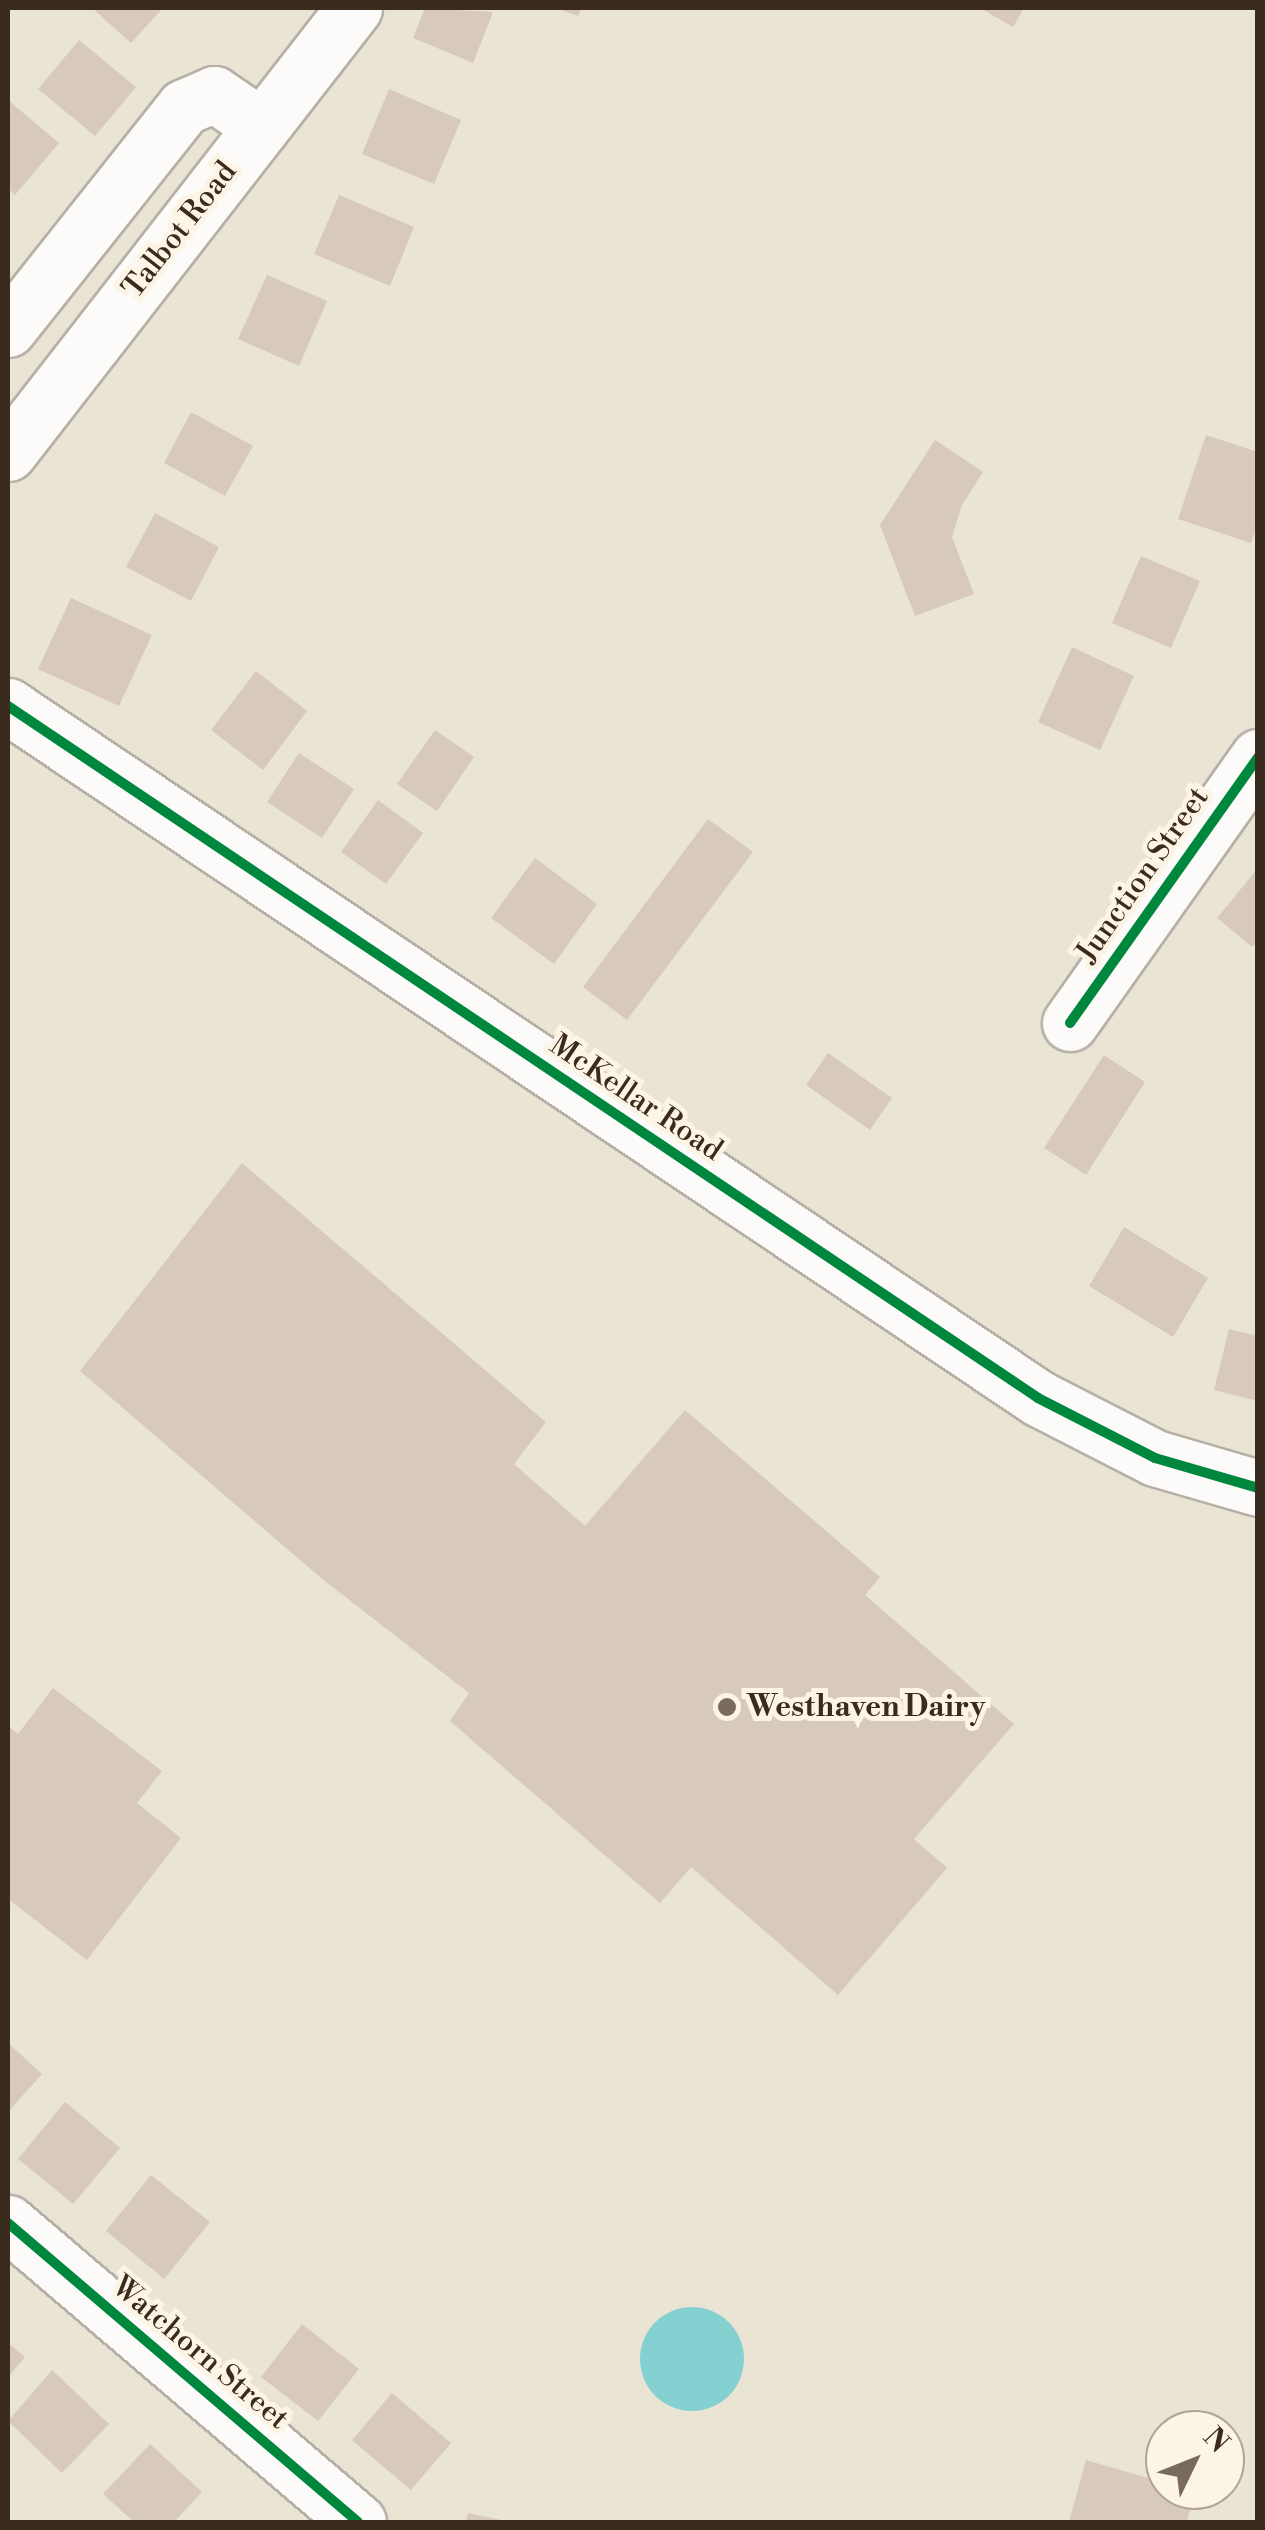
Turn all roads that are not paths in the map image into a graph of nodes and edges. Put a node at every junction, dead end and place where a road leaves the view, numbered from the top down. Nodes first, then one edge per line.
1 (354, 8) edge
2 (262, 126) junction
3 (8, 329) edge
4 (8, 453) edge
5 (8, 706) edge
6 (1258, 757) edge
7 (1070, 1023) dead end
8 (1258, 1488) edge
9 (8, 2223) edge
10 (358, 2522) edge

1 - 2 street, Talbot Road
2 - 3 street
2 - 4 street, Talbot Road
5 - 8 street, McKellar Road
6 - 7 street, Junction Street
9 - 10 street, Watchorn Street

